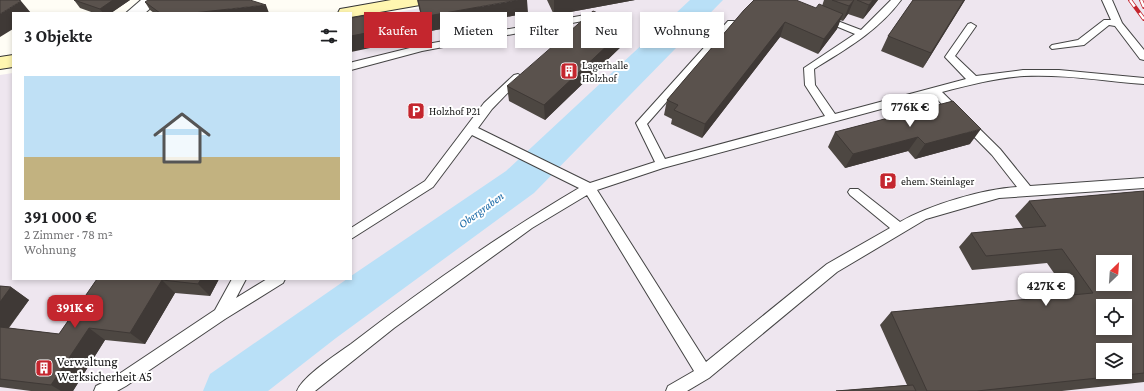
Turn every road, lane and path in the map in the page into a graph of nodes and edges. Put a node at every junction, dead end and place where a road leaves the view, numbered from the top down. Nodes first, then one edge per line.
1 (152, 0) edge
2 (420, 0) edge
3 (896, 0) edge
4 (1107, 0) edge
5 (135, 12) edge
6 (352, 12) edge
7 (812, 14) edge
8 (573, 20) edge
9 (731, 23) edge
10 (1118, 24) junction
11 (971, 26) dead end
12 (573, 29) edge
13 (515, 31) edge
14 (863, 34) junction
15 (1055, 46) dead end
16 (1144, 57) edge
17 (12, 62) edge
18 (0, 63) edge
19 (352, 66) edge
20 (527, 69) edge
21 (974, 80) junction
22 (1144, 80) edge
23 (934, 90) junction
24 (832, 118) junction
25 (471, 129) junction
26 (662, 164) junction
27 (1144, 183) edge
28 (589, 188) junction
29 (1027, 191) junction
30 (854, 192) dead end
31 (899, 228) junction
32 (352, 233) edge
33 (238, 280) edge
34 (276, 280) edge
35 (220, 314) junction
36 (704, 373) junction
37 (101, 391) edge
38 (304, 391) edge
39 (673, 391) edge

1 - 5 street
2 - 6 main road
3 - 14 lane
4 - 10 lane
7 - 14 lane
8 - 12 lane
9 - 26 lane
10 - 15 lane
10 - 16 lane
11 - 21 lane
13 - 19 lane
14 - 24 lane
17 - 18 main road
20 - 25 lane
21 - 22 lane
21 - 23 lane
23 - 24 lane
23 - 29 lane
24 - 26 lane
25 - 28 lane
25 - 32 lane
26 - 28 lane
27 - 29 lane
28 - 36 lane
28 - 38 lane
29 - 31 lane
30 - 31 lane
31 - 36 lane
33 - 35 lane
34 - 35 lane
35 - 37 lane
36 - 39 lane

